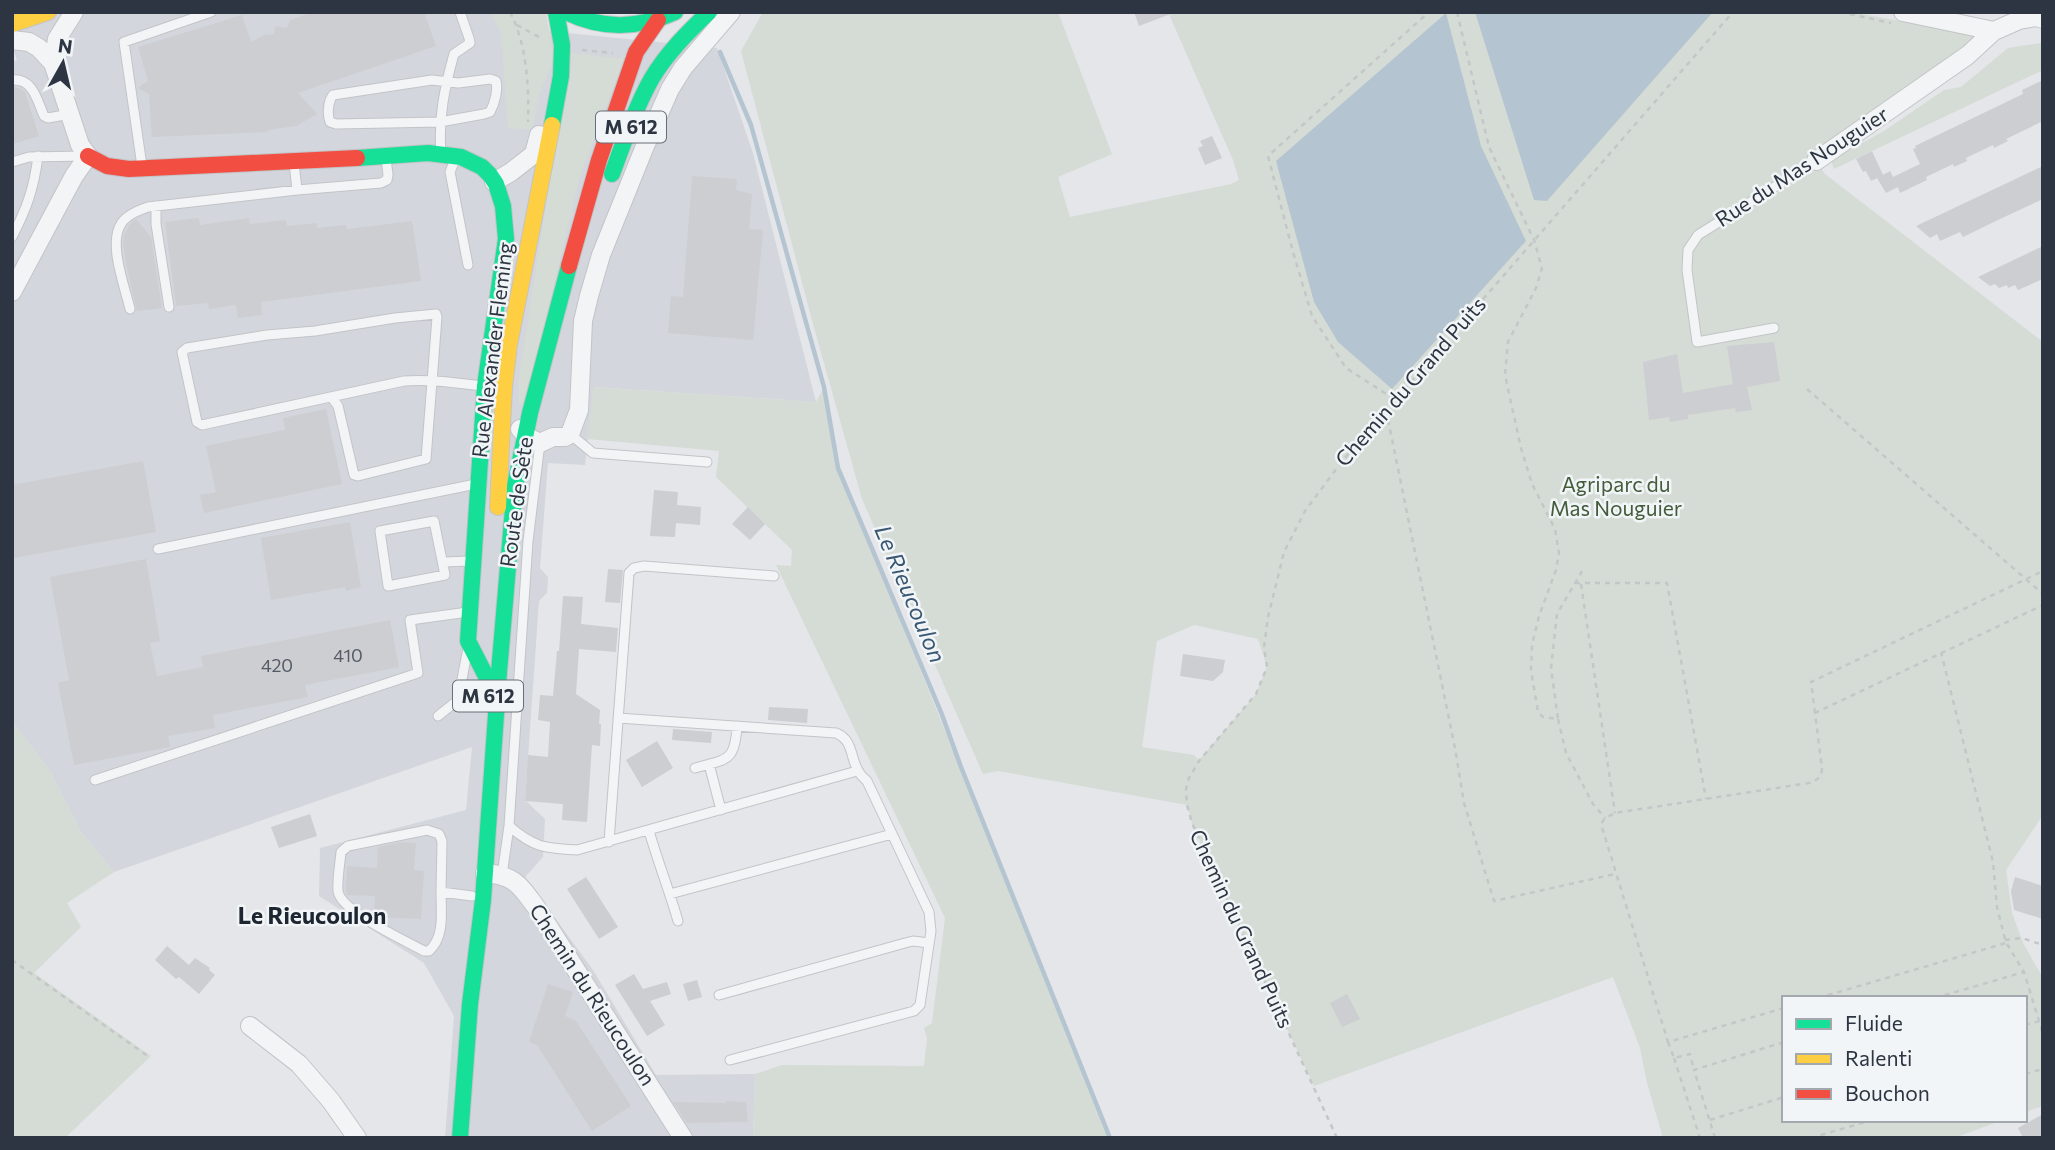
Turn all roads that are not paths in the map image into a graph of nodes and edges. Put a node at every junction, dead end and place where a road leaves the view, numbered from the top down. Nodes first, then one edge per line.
1 (48, 12) edge
2 (74, 12) edge
3 (211, 12) edge
4 (460, 12) edge
5 (556, 12) edge
6 (566, 12) edge
7 (675, 12) edge
8 (709, 12) edge
9 (731, 12) edge
10 (1903, 12) edge
11 (2043, 19) edge
12 (658, 20) junction
13 (12, 24) edge
14 (1994, 31) junction
15 (12, 40) edge
16 (53, 63) junction
17 (12, 80) edge
18 (446, 81) junction
19 (554, 108) junction
20 (70, 114) junction
21 (440, 122) junction
22 (449, 154) junction
23 (38, 156) junction
24 (88, 156) junction
25 (386, 156) junction
26 (1816, 161) joint
27 (12, 162) edge
28 (294, 162) junction
29 (142, 167) junction
30 (494, 182) junction
31 (297, 190) junction
32 (156, 206) junction
33 (12, 237) edge
34 (572, 251) junction
35 (468, 265) dead end
36 (12, 292) edge
37 (169, 307) dead end
38 (130, 309) dead end
39 (1774, 328) dead end
40 (432, 382) junction
41 (485, 386) junction
42 (504, 387) junction
43 (331, 398) junction
44 (530, 413) junction
45 (547, 438) junction
46 (707, 462) dead end
47 (478, 484) junction
48 (158, 550) dead end
49 (473, 561) junction
50 (443, 562) junction
51 (774, 576) dead end
52 (470, 611) junction
53 (468, 641) junction
54 (489, 681) junction
55 (438, 716) dead end
56 (618, 718) junction
57 (737, 726) junction
58 (709, 764) junction
59 (695, 768) dead end
60 (857, 771) junction
61 (94, 780) dead end
62 (721, 810) junction
63 (509, 826) junction
64 (649, 831) junction
65 (892, 834) junction
66 (609, 842) junction
67 (494, 874) junction
68 (441, 892) junction
69 (670, 894) junction
70 (472, 896) junction
71 (678, 921) dead end
72 (929, 943) junction
73 (719, 995) dead end
74 (470, 1004) junction
75 (250, 1026) dead end
76 (730, 1060) dead end
77 (358, 1138) edge
78 (460, 1138) edge
79 (683, 1138) edge

1 - 13 main road
2 - 16 street
3 - 29 lane
4 - 18 lane
5 - 19 main road, Route de Sète / M 612
6 - 12 main road
7 - 12 main road
8 - 34 main road, M 612
9 - 45 street
10 - 14 street
11 - 14 street
12 - 34 main road, Route de Sète / M 612
14 - 26 street, Rue du Mas Nouguier
15 - 16 street
16 - 20 street
17 - 20 lane
18 - 21 lane
18 - 21 lane
18 - 21 lane
19 - 30 street
19 - 42 main road, Route de Sète / M 612
20 - 24 street
21 - 22 lane
22 - 25 main road
22 - 30 main road
22 - 35 lane
23 - 24 lane
23 - 27 lane
23 - 33 lane
24 - 29 main road
24 - 36 street
25 - 28 main road
25 - 31 lane
26 - 39 lane, Rue du Mas Nouguier
28 - 29 main road
28 - 31 lane
30 - 41 main road, Rue Alexander Fleming
31 - 32 lane
32 - 37 lane
32 - 38 lane
34 - 44 main road, Route de Sète / M 612
40 - 41 lane
40 - 43 lane
40 - 43 lane
40 - 43 lane
41 - 47 main road, Rue Alexander Fleming
42 - 45 street
42 - 54 main road, Route de Sète / M 612
44 - 45 main road, Route de Sète / M 612
44 - 45 street
45 - 46 lane
45 - 63 lane
45 - 67 main road, Route de Sète / M 612
47 - 48 lane
47 - 49 main road, Rue Alexander Fleming
49 - 50 lane
49 - 52 main road, Rue Alexander Fleming
50 - 50 lane
51 - 56 lane
52 - 53 main road, Rue Alexander Fleming
52 - 61 lane
53 - 54 main road
53 - 55 lane
54 - 70 main road, Route de Sète / M 612
56 - 57 lane
56 - 66 lane
57 - 58 lane
57 - 60 lane
58 - 59 lane
58 - 62 lane
60 - 62 lane
60 - 65 lane
62 - 64 lane
63 - 66 lane
63 - 67 lane
64 - 66 lane
64 - 69 lane
65 - 69 lane
65 - 72 lane
67 - 74 main road, Route de Sète / M 612
67 - 79 street, Chemin du Rieucoulon
68 - 68 lane
68 - 70 lane
69 - 71 lane
70 - 74 main road, Route de Sète / M 612
72 - 73 lane
72 - 76 lane
74 - 78 main road, Route de Sète / M 612
75 - 77 street

